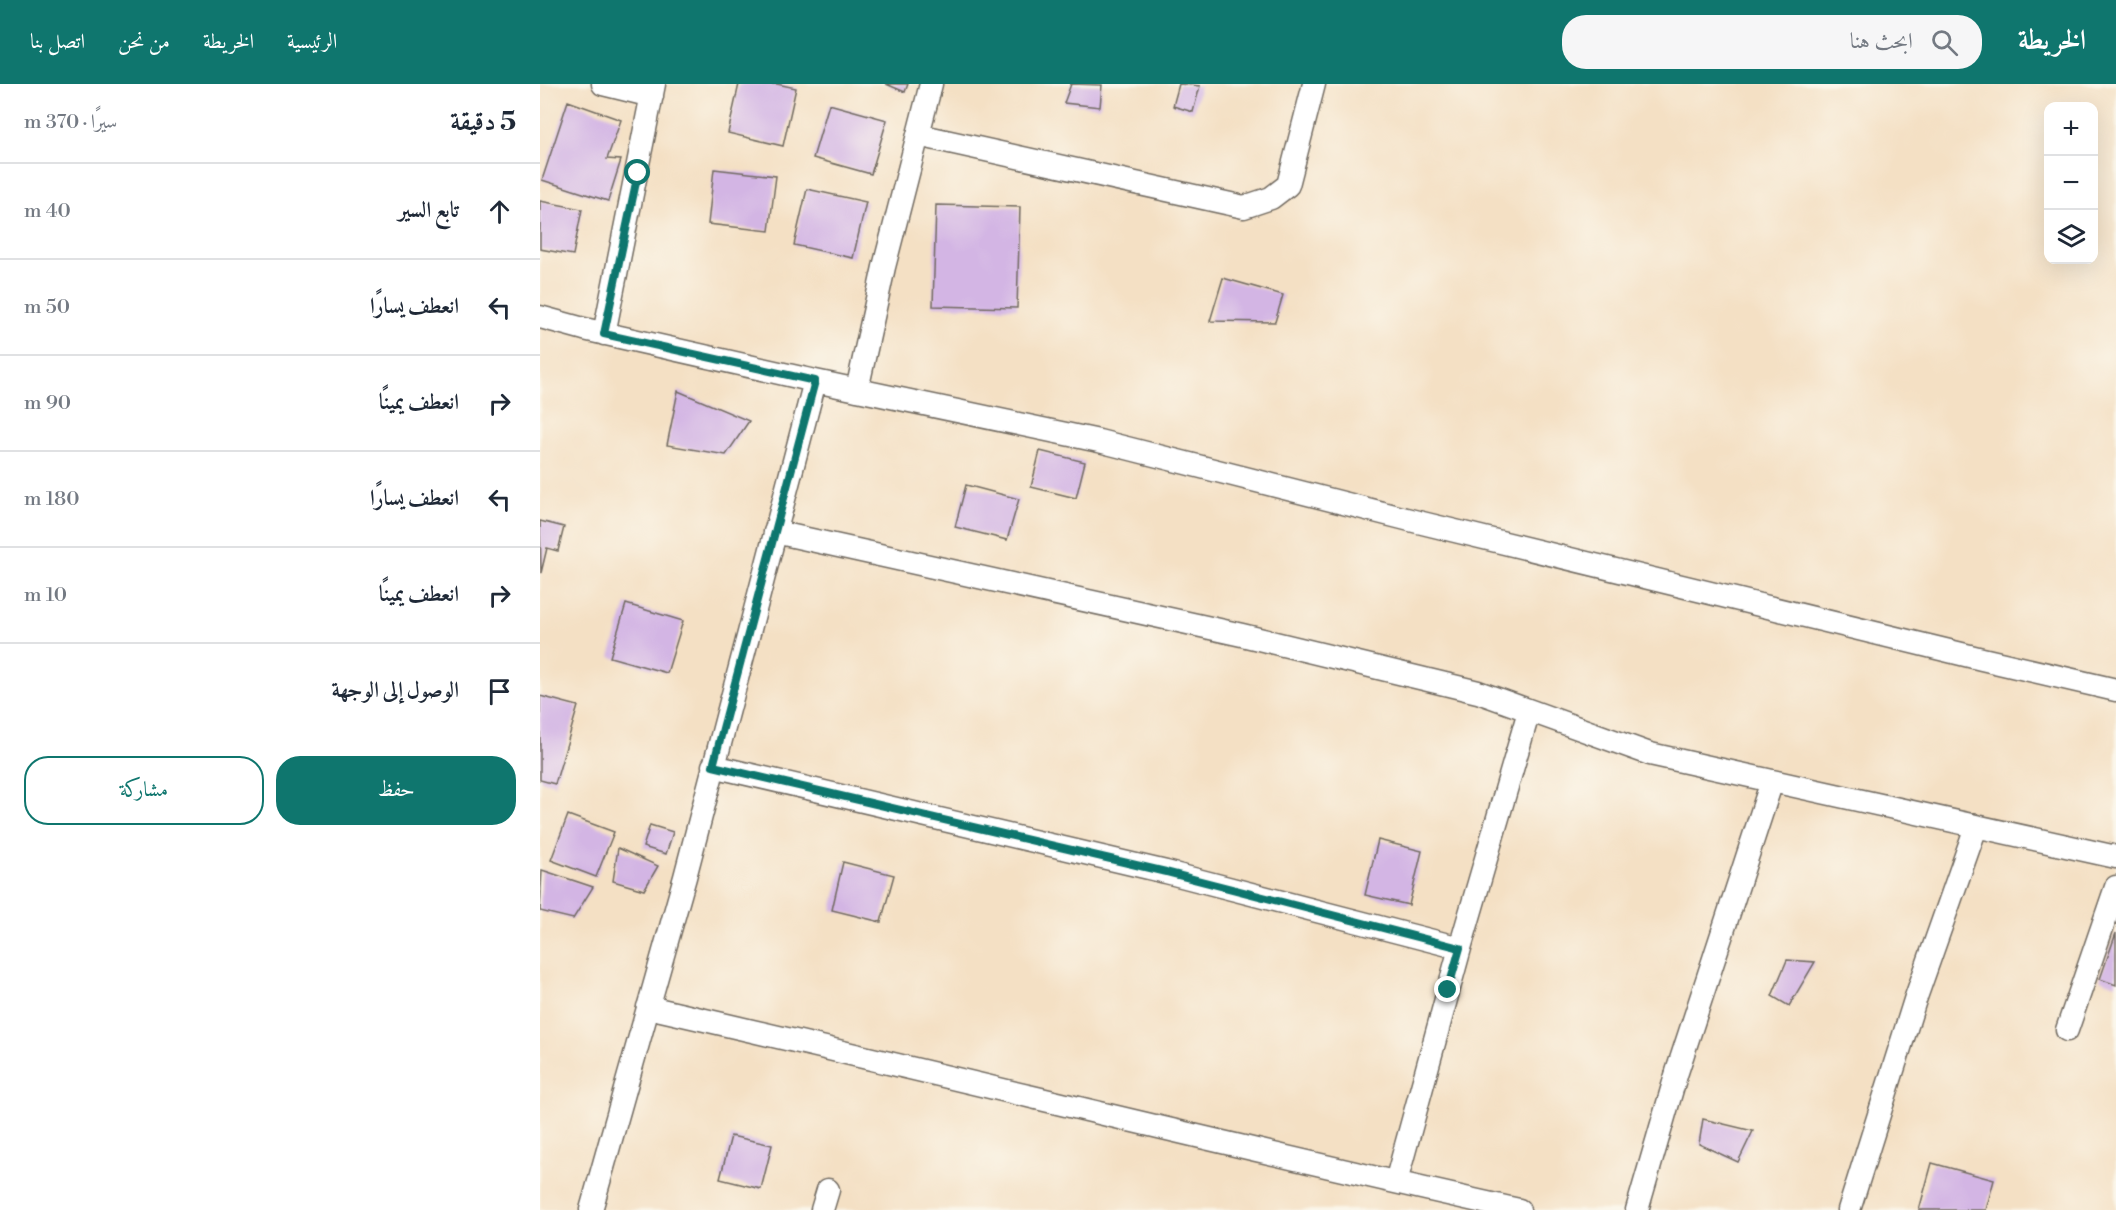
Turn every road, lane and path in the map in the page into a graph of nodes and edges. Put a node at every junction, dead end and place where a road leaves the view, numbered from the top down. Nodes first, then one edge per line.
1 (603, 84) edge
2 (931, 84) edge
3 (1314, 84) edge
4 (653, 90) edge
5 (918, 135) junction
6 (540, 317) edge
7 (604, 334) junction
8 (815, 381) junction
9 (857, 390) junction
10 (775, 532) junction
11 (2116, 690) edge
12 (1529, 711) junction
13 (713, 766) junction
14 (1772, 781) junction
15 (1976, 827) junction
16 (2116, 857) edge
17 (2116, 887) edge
18 (1460, 948) junction
19 (648, 1007) junction
20 (2067, 1030) dead end
21 (1396, 1182) junction
22 (591, 1210) edge
23 (1519, 1210) edge
24 (1637, 1210) edge
25 (1849, 1210) edge

1 - 4 street
2 - 5 street
3 - 5 street
4 - 7 street
5 - 9 street
6 - 7 street
7 - 8 street
8 - 9 street
8 - 10 street
9 - 11 street
10 - 12 street
10 - 13 street
12 - 14 street
12 - 18 street
13 - 18 street
13 - 19 street
14 - 15 street
14 - 24 street
15 - 16 street
15 - 25 street
17 - 20 street
18 - 21 street
19 - 21 street
19 - 22 street
21 - 23 street

